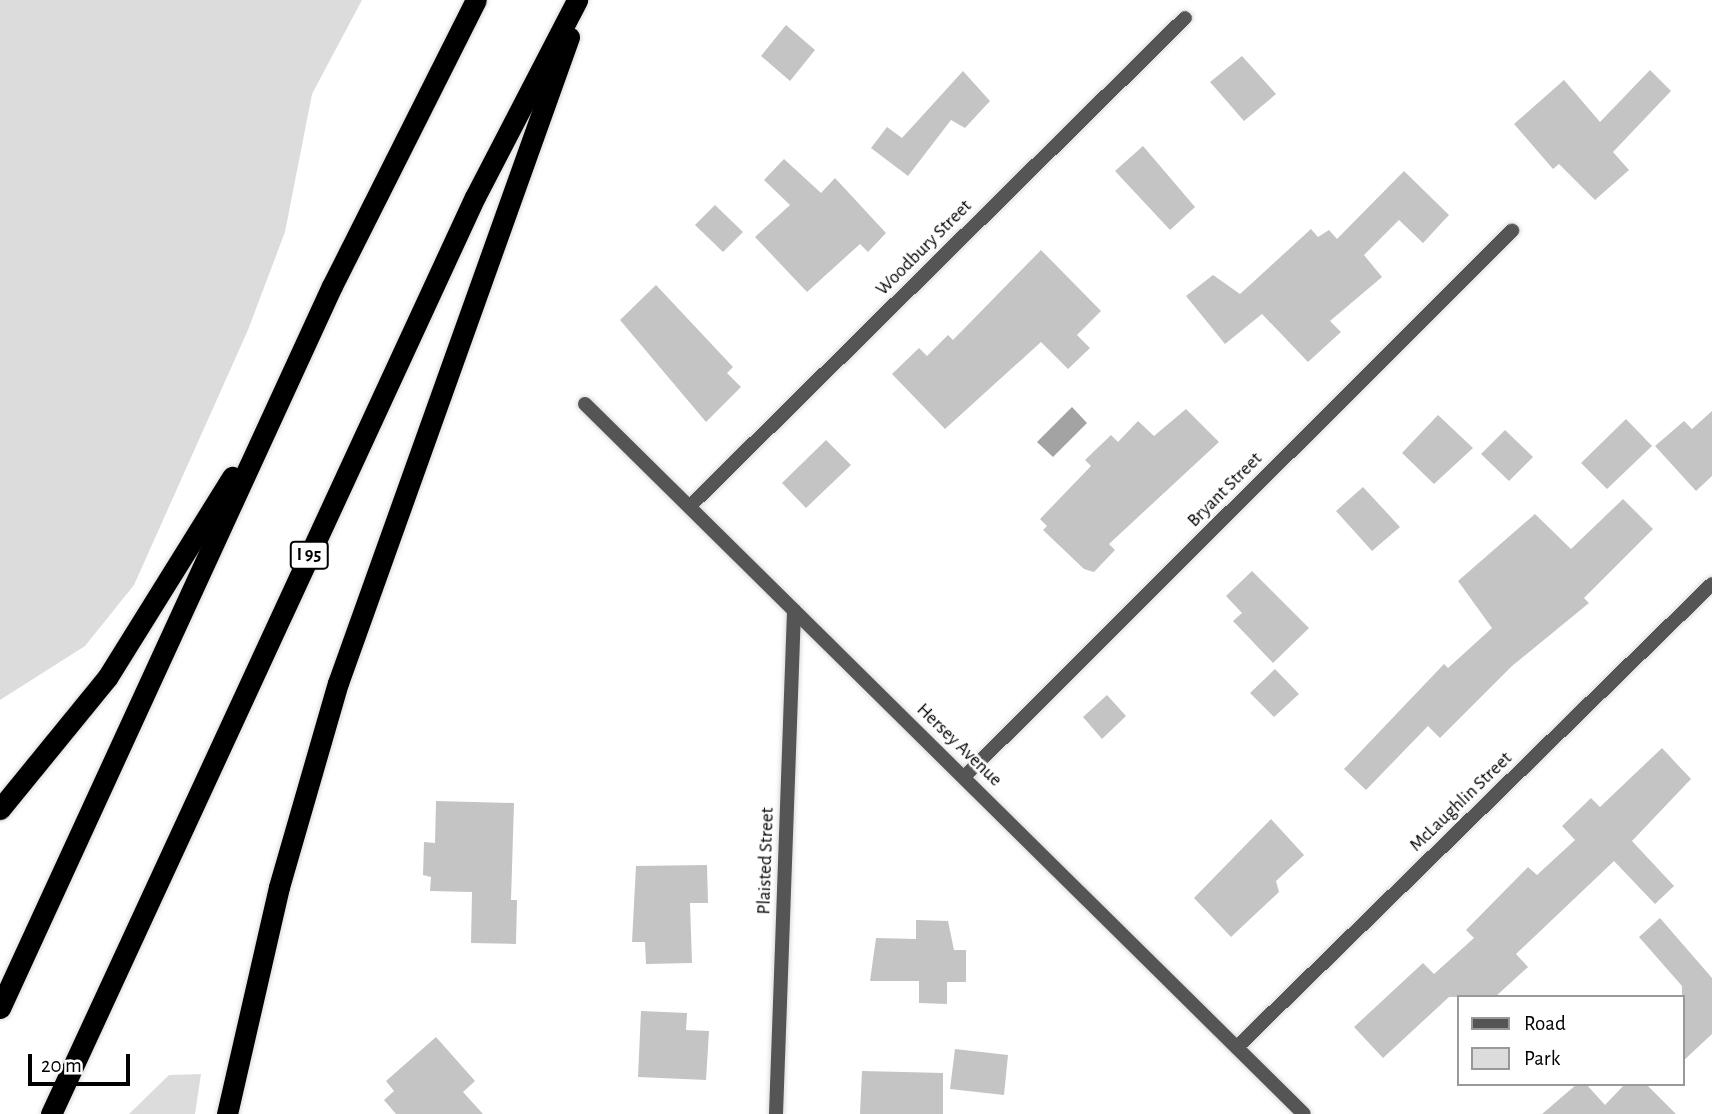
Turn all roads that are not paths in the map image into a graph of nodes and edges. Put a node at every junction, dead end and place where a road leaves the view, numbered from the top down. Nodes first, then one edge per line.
1 (476, 0) edge
2 (580, 0) edge
3 (1185, 18) dead end
4 (1512, 231) dead end
5 (282, 395) junction
6 (585, 404) dead end
7 (690, 506) junction
8 (1712, 584) edge
9 (794, 610) junction
10 (964, 777) junction
11 (0, 809) edge
12 (0, 1008) edge
13 (1237, 1047) junction
14 (51, 1114) edge
15 (227, 1114) edge
16 (776, 1114) edge
17 (1304, 1114) edge

1 - 5 highway
2 - 14 highway, I 95
2 - 15 highway
3 - 7 street, Woodbury Street
4 - 10 street, Bryant Street
5 - 11 highway
5 - 12 highway
6 - 7 street, Hersey Avenue
7 - 9 street, Hersey Avenue
8 - 13 street, McLaughlin Street
9 - 10 street, Hersey Avenue
9 - 16 street, Plaisted Street
10 - 13 street, Hersey Avenue
13 - 17 street, Hersey Avenue

